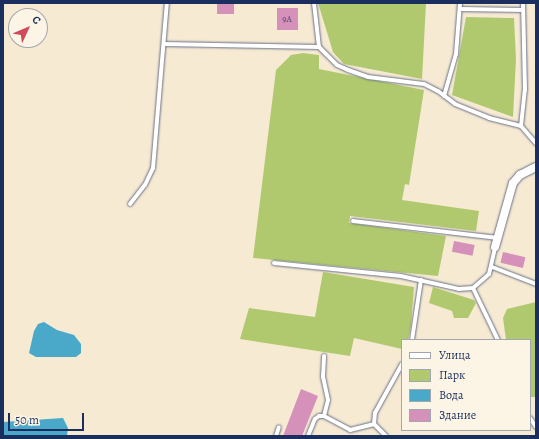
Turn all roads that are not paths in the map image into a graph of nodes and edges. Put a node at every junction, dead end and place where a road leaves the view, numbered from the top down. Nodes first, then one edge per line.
1 (167, 3) edge
2 (314, 3) edge
3 (460, 3) edge
4 (523, 3) edge
5 (461, 9) junction
6 (523, 10) junction
7 (164, 44) junction
8 (319, 47) junction
9 (444, 96) junction
10 (521, 126) junction
11 (536, 143) edge
12 (536, 167) edge
13 (130, 204) dead end
14 (353, 221) dead end
15 (498, 238) junction
16 (495, 247) joint
17 (274, 263) dead end
18 (492, 268) junction
19 (421, 280) junction
20 (536, 284) edge
21 (473, 288) junction
22 (412, 339) edge
23 (498, 339) edge
24 (324, 356) dead end
25 (401, 366) edge
26 (324, 416) junction
27 (374, 424) junction
28 (279, 427) dead end
29 (276, 436) edge
30 (308, 436) edge
31 (386, 436) edge

1 - 7 lane
2 - 8 lane
3 - 5 lane
4 - 6 lane
5 - 6 lane
5 - 9 lane
6 - 10 lane
7 - 8 lane
7 - 13 lane
8 - 9 lane
9 - 10 lane
10 - 11 lane
12 - 15 street
14 - 15 lane
15 - 16 street
16 - 18 lane
17 - 19 lane
18 - 20 lane
18 - 21 lane
19 - 21 lane
19 - 22 lane
21 - 23 lane
24 - 26 lane
25 - 27 lane
26 - 27 lane
26 - 30 lane
27 - 31 lane
28 - 29 lane

